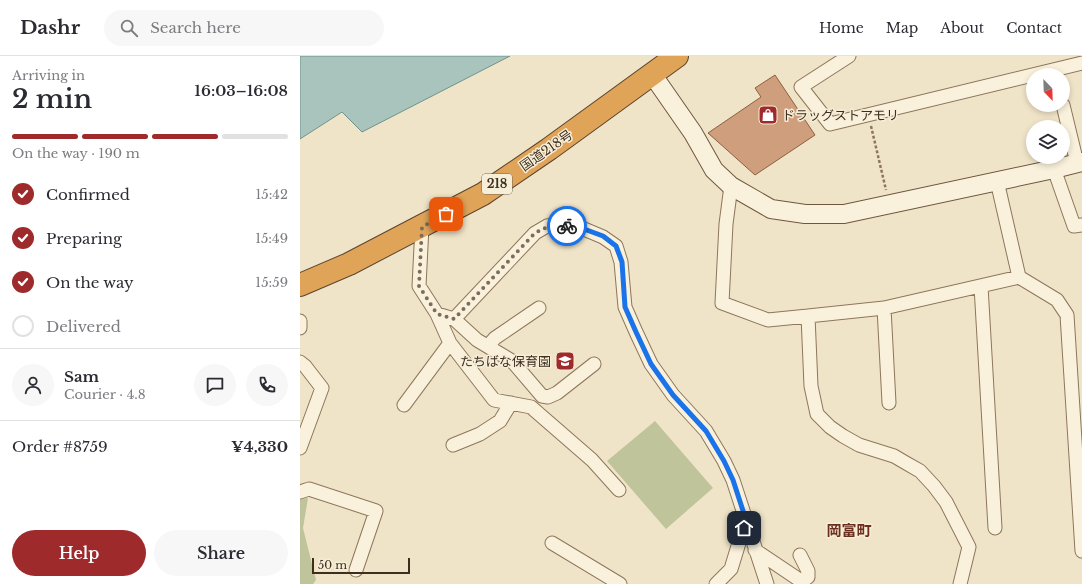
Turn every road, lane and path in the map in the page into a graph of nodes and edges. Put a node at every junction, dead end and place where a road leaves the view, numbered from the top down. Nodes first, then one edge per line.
1 (677, 56) edge
2 (848, 56) edge
3 (1082, 63) edge
4 (1067, 68) edge
5 (652, 74) junction
6 (1026, 79) edge
7 (1065, 112) edge
8 (869, 114) junction
9 (1079, 162) edge
10 (1054, 169) junction
11 (997, 181) junction
12 (731, 186) junction
13 (890, 205) junction
14 (1082, 225) edge
15 (422, 227) junction
16 (1019, 277) junction
17 (300, 285) edge
18 (981, 286) junction
19 (539, 308) dead end
20 (884, 308) junction
21 (437, 314) junction
22 (808, 316) junction
23 (454, 319) junction
24 (300, 321) edge
25 (300, 328) edge
26 (450, 343) junction
27 (488, 346) junction
28 (300, 362) edge
29 (594, 364) dead end
30 (511, 403) junction
31 (889, 403) dead end
32 (404, 405) dead end
33 (454, 445) dead end
34 (300, 448) edge
35 (619, 490) dead end
36 (300, 492) edge
37 (746, 520) junction
38 (995, 528) dead end
39 (552, 543) dead end
40 (755, 550) junction
41 (1082, 551) edge
42 (800, 555) dead end
43 (356, 570) dead end
44 (620, 584) edge
45 (716, 584) edge
46 (767, 584) edge
47 (960, 584) edge

1 - 5 highway, 国道218号 / 218
2 - 8 street
3 - 4 street
5 - 12 street
5 - 15 highway, 国道218号 / 218
6 - 8 street
7 - 9 street
8 - 13 path
9 - 10 street
10 - 11 street
10 - 14 street
11 - 13 street
11 - 16 street
12 - 13 street
12 - 22 street
15 - 17 highway, 国道218号 / 218
15 - 21 street
16 - 18 street
16 - 41 street
18 - 20 street
18 - 38 street
19 - 27 street
20 - 22 street
20 - 31 street
21 - 23 street
21 - 26 street
22 - 47 street
23 - 27 street
23 - 37 street
24 - 25 street
26 - 30 street
26 - 32 street
27 - 29 street
28 - 34 street
30 - 33 street
30 - 35 street
36 - 43 street
37 - 40 street
37 - 45 street
39 - 44 street
40 - 42 street
40 - 46 street

